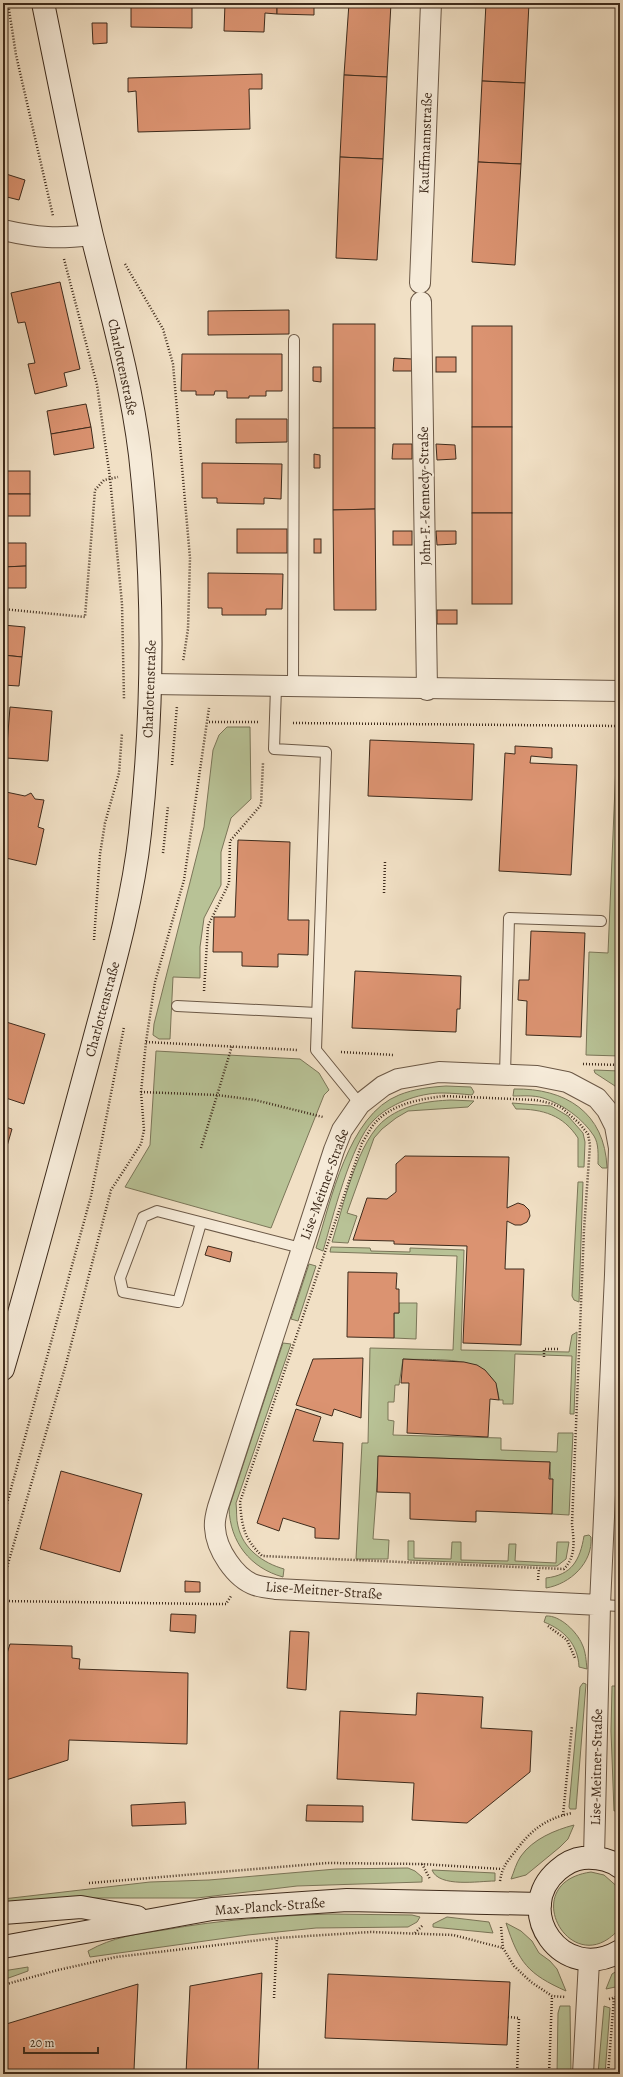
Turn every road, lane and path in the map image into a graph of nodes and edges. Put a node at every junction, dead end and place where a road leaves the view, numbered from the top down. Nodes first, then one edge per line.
1 (8, 3) edge
2 (43, 3) edge
3 (431, 3) edge
4 (3, 230) edge
5 (92, 235) junction
6 (58, 239) junction
7 (121, 257) dead end
8 (421, 292) joint
9 (294, 340) dead end
10 (142, 477) junction
11 (110, 478) junction
12 (3, 609) edge
13 (151, 684) junction
14 (180, 685) junction
15 (211, 686) junction
16 (284, 687) junction
17 (427, 690) junction
18 (620, 691) edge
19 (124, 704) dead end
20 (208, 722) junction
21 (274, 722) junction
22 (620, 726) edge
23 (123, 727) dead end
24 (264, 760) dead end
25 (385, 862) dead end
26 (384, 893) dead end
27 (601, 921) dead end
28 (93, 948) dead end
29 (204, 992) dead end
30 (177, 1006) dead end
31 (318, 1013) junction
32 (146, 1042) junction
33 (232, 1046) junction
34 (316, 1050) junction
35 (399, 1056) dead end
36 (582, 1064) dead end
37 (620, 1065) edge
38 (504, 1075) junction
39 (142, 1092) junction
40 (217, 1095) junction
41 (360, 1104) junction
42 (347, 1123) junction
43 (201, 1148) dead end
44 (201, 1223) junction
45 (301, 1248) junction
46 (324, 1257) joint
47 (559, 1349) dead end
48 (544, 1357) dead end
49 (3, 1369) edge
50 (242, 1578) junction
51 (3, 1581) edge
52 (3, 1601) edge
53 (538, 1602) junction
54 (600, 1605) junction
55 (620, 1606) edge
56 (576, 1664) dead end
57 (573, 1722) dead end
58 (595, 1812) junction
59 (563, 1815) junction
60 (594, 1857) junction
61 (620, 1867) edge
62 (81, 1884) dead end
63 (540, 1904) junction
64 (3, 1913) edge
65 (152, 1919) junction
66 (277, 1938) junction
67 (3, 1947) edge
68 (503, 1948) dead end
69 (620, 1951) edge
70 (589, 1961) junction
71 (3, 1985) edge
72 (552, 1996) dead end
73 (274, 1998) dead end
74 (614, 1998) dead end
75 (508, 2017) dead end
76 (516, 2074) edge
77 (549, 2074) edge
78 (583, 2074) edge
79 (608, 2074) edge

1 - 6 path
2 - 5 main road, Charlottenstraße
3 - 8 street, Kauffmannstraße
4 - 6 street
5 - 6 street
5 - 10 main road, Charlottenstraße
6 - 11 path
7 - 14 path
8 - 17 street, John-F.-Kennedy-Straße
9 - 16 lane
10 - 11 path
10 - 13 main road, Charlottenstraße
11 - 12 path
11 - 19 path
13 - 14 street
13 - 49 main road, Charlottenstraße
14 - 15 street
15 - 16 street
15 - 20 path
16 - 17 street
16 - 21 lane
17 - 18 street
20 - 21 path
20 - 32 path
21 - 22 path
21 - 31 lane
23 - 28 path
24 - 29 path
25 - 26 path
27 - 38 lane
30 - 31 lane
31 - 34 lane
32 - 33 path
32 - 39 path
33 - 34 path
33 - 40 path
34 - 35 path
34 - 41 lane
36 - 37 path
38 - 41 street, Lise-Meitner-Straße
38 - 54 street, Lise-Meitner-Straße
39 - 40 path
39 - 51 path
40 - 42 path
40 - 43 path
41 - 42 street, Lise-Meitner-Straße
42 - 45 street, Lise-Meitner-Straße
44 - 44 lane
44 - 45 lane
45 - 50 street, Lise-Meitner-Straße
46 - 46 path
47 - 48 path
50 - 52 path
50 - 53 street, Lise-Meitner-Straße
53 - 54 street, Lise-Meitner-Straße
53 - 56 path
54 - 55 lane, Lise-Meitner-Straße
54 - 58 street, Lise-Meitner-Straße
57 - 59 path
58 - 59 path
58 - 60 street, Lise-Meitner-Straße
59 - 62 path
60 - 61 main road
60 - 63 main road
63 - 65 main road, Max-Planck-Straße
63 - 70 main road
64 - 65 main road
65 - 67 main road, Max-Planck-Straße
66 - 68 path
66 - 71 path
66 - 73 path
69 - 70 main road
70 - 78 street
72 - 77 path
74 - 79 path
75 - 76 path

